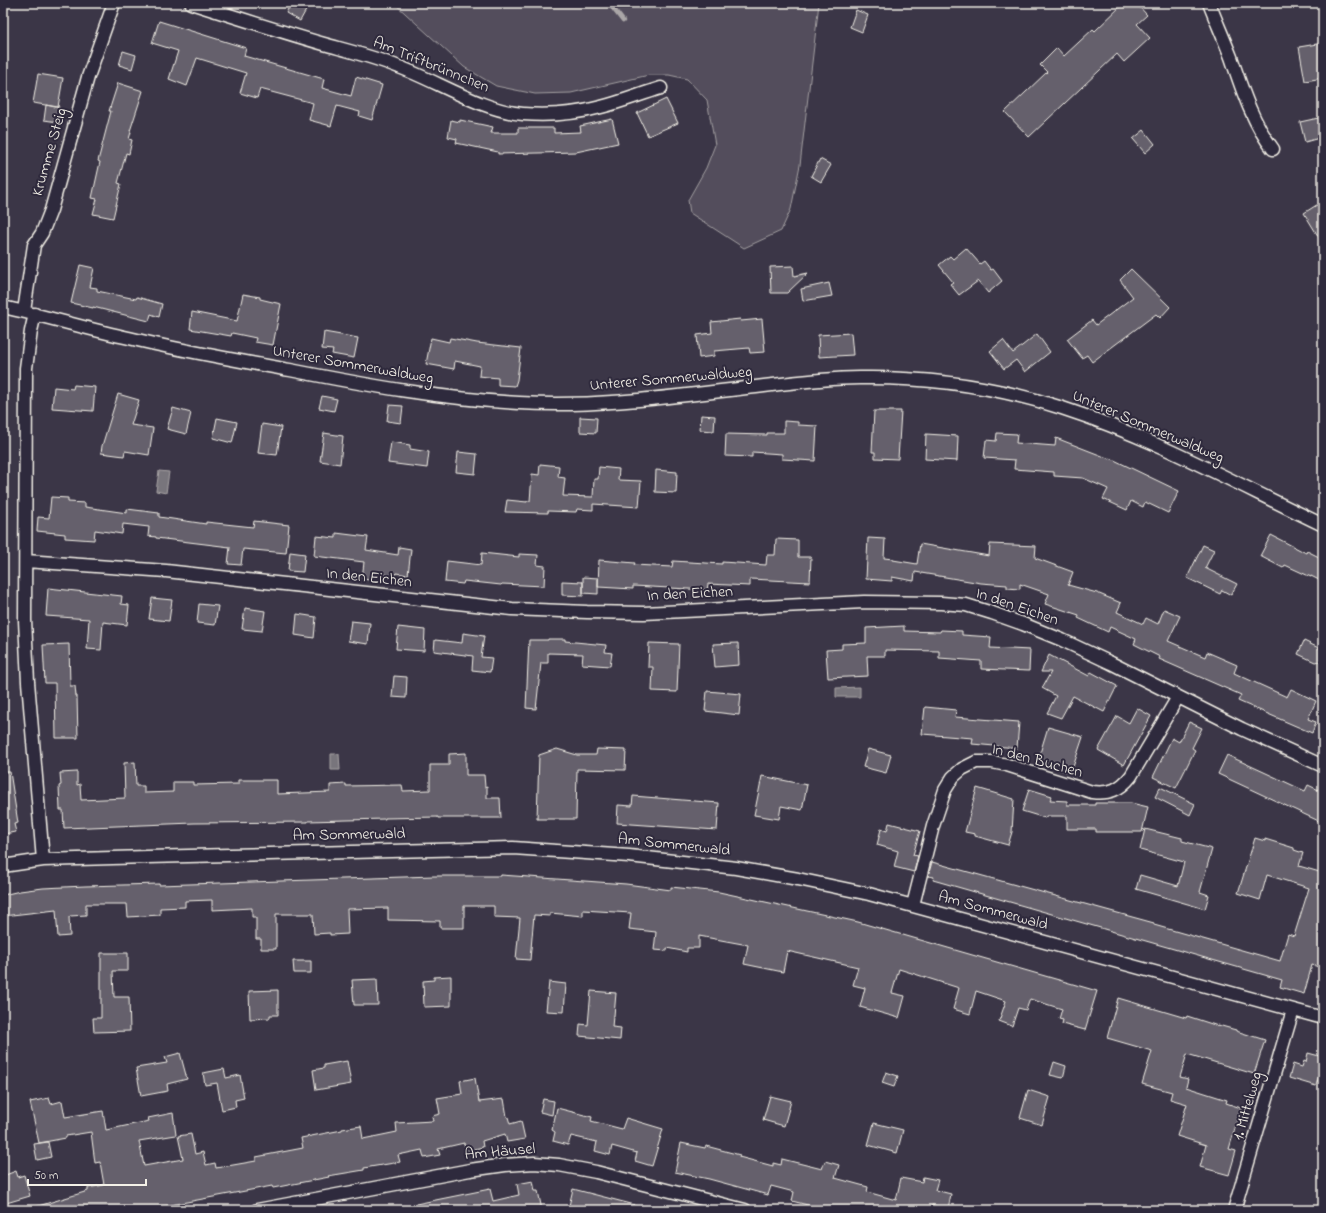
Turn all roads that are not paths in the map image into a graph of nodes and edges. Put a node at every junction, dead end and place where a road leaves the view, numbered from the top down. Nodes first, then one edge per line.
1 (114, 3) edge
2 (191, 3) edge
3 (1209, 3) edge
4 (661, 88) dead end
5 (1273, 149) dead end
6 (3, 307) edge
7 (30, 313) junction
8 (1323, 526) edge
9 (26, 561) junction
10 (1178, 697) junction
11 (1323, 766) edge
12 (43, 860) junction
13 (3, 866) edge
14 (912, 905) junction
15 (1292, 1010) junction
16 (1323, 1018) edge
17 (257, 1210) edge
18 (745, 1210) edge
19 (1234, 1210) edge

1 - 7 street, Krumme Steig
2 - 4 street, Am Triftbrünnchen
3 - 5 street
6 - 7 street, Unterer Sommerwaldweg
7 - 8 street, Unterer Sommerwaldweg
7 - 9 street, Krumme Steig
9 - 10 street, In den Eichen
9 - 12 street, Krumme Steig
10 - 11 street, In den Eichen
10 - 14 street, In den Buchen
12 - 13 street, Am Sommerwald
12 - 14 street, Am Sommerwald
14 - 15 street, Am Sommerwald
15 - 16 street, Am Sommerwald
15 - 19 street, 1. Mittelweg
17 - 18 street, Am Häusel

